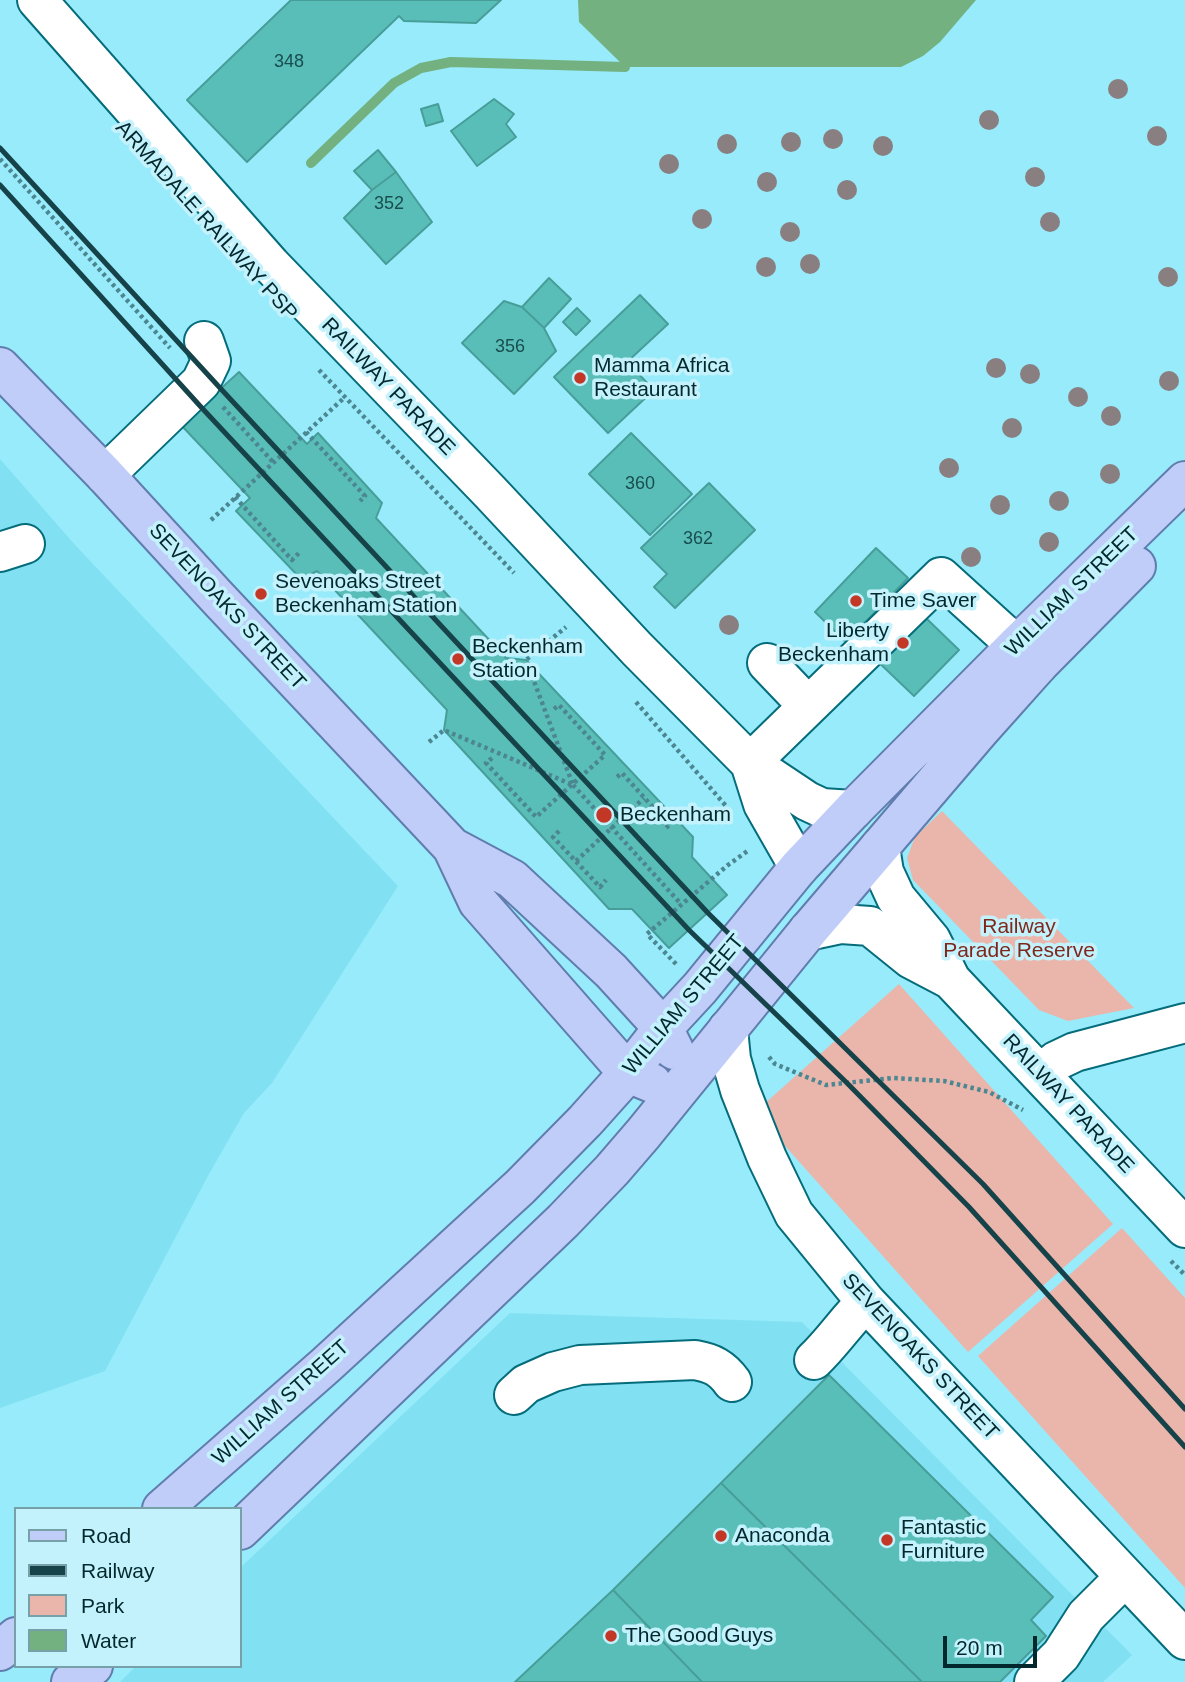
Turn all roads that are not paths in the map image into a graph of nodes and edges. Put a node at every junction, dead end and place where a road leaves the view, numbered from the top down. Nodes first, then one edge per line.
1 (37, 0) edge
2 (204, 341) dead end
3 (0, 367) edge
4 (105, 475) junction
5 (1185, 481) edge
6 (1185, 517) edge
7 (1028, 655) junction
8 (768, 663) dead end
9 (808, 706) junction
10 (750, 764) junction
11 (853, 810) junction
12 (452, 847) junction
13 (880, 847) junction
14 (799, 867) junction
15 (808, 931) junction
16 (951, 980) junction
17 (1185, 1023) edge
18 (663, 1028) junction
19 (729, 1029) junction
20 (628, 1073) junction
21 (1040, 1074) junction
22 (682, 1086) junction
23 (1176, 1242) edge
24 (866, 1302) junction
25 (814, 1360) dead end
26 (732, 1382) dead end
27 (514, 1395) dead end
28 (164, 1507) edge
29 (242, 1528) edge
30 (1125, 1577) junction
31 (14, 1639) edge
32 (1185, 1640) edge
33 (0, 1651) edge
34 (90, 1668) edge
35 (1045, 1678) edge
36 (71, 1682) edge

1 - 10 street, RAILWAY PARADE
2 - 4 street
3 - 4 main road, SEVENOAKS STREET
4 - 12 main road, SEVENOAKS STREET
5 - 7 main road, WILLIAM STREET
6 - 7 main road, WILLIAM STREET
7 - 9 street
7 - 11 main road, WILLIAM STREET
7 - 13 main road, WILLIAM STREET
8 - 9 street
9 - 10 street
10 - 11 street, RAILWAY PARADE
10 - 14 street, RAILWAY PARADE
11 - 14 main road, WILLIAM STREET
12 - 18 main road, SEVENOAKS STREET
12 - 20 main road, SEVENOAKS STREET
13 - 15 main road, WILLIAM STREET
13 - 16 street, RAILWAY PARADE
14 - 18 main road, WILLIAM STREET
15 - 16 street, RAILWAY PARADE
15 - 19 main road, WILLIAM STREET
16 - 21 street, RAILWAY PARADE
17 - 21 street
18 - 20 main road, WILLIAM STREET
18 - 22 main road, SEVENOAKS STREET
19 - 22 main road, WILLIAM STREET
19 - 24 street, SEVENOAKS STREET
20 - 22 main road, SEVENOAKS STREET
20 - 28 main road, WILLIAM STREET
21 - 23 street, RAILWAY PARADE
22 - 29 main road, WILLIAM STREET
24 - 25 street
24 - 30 street, SEVENOAKS STREET
26 - 27 street
30 - 32 street, SEVENOAKS STREET
30 - 35 street
31 - 33 main road
34 - 36 main road

